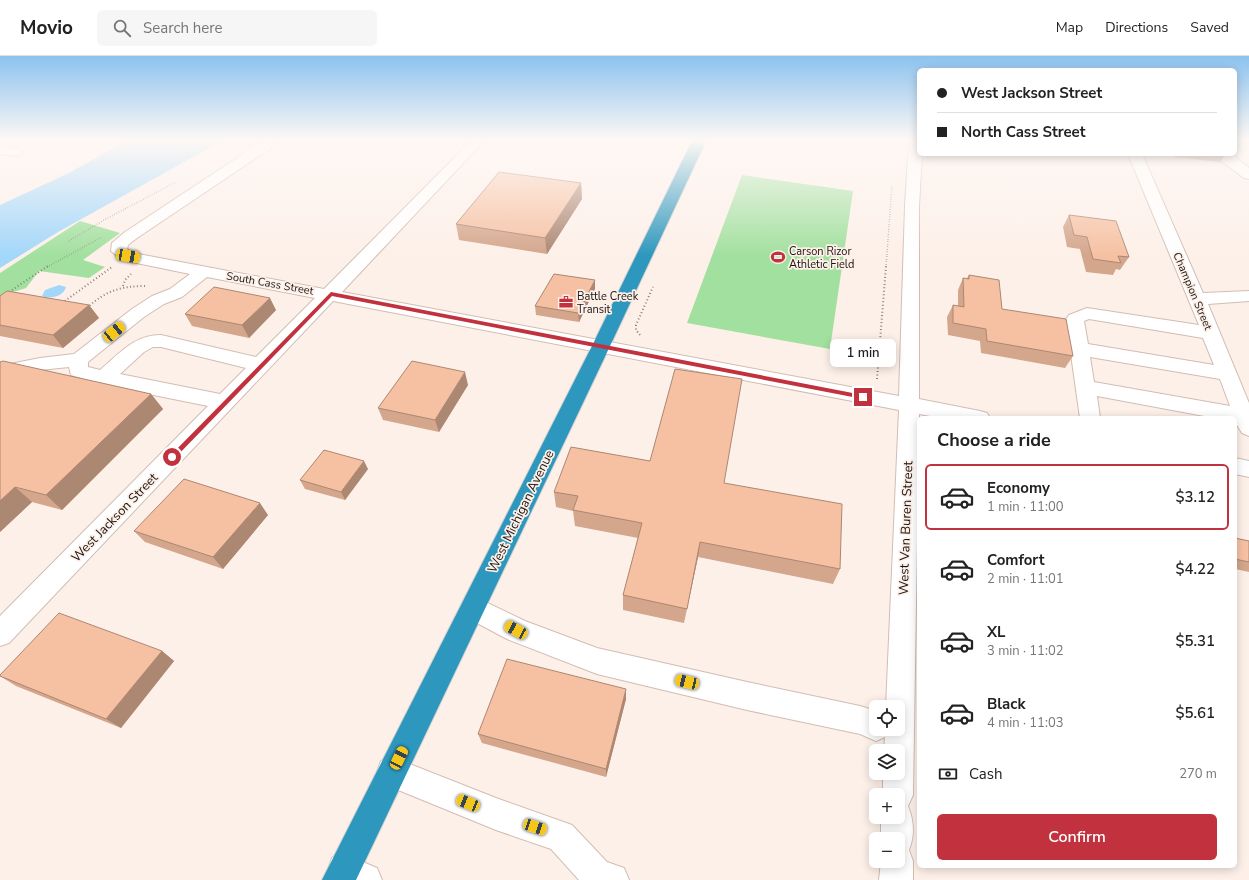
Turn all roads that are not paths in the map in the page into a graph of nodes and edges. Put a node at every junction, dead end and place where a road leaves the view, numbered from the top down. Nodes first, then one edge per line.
1 (214, 179) edge
2 (441, 179) edge
3 (681, 179) edge
4 (914, 179) edge
5 (1146, 179) edge
6 (204, 271) junction
7 (331, 294) junction
8 (1249, 296) edge
9 (1197, 299) junction
10 (1211, 334) junction
11 (602, 346) junction
12 (1079, 349) junction
13 (79, 360) junction
14 (262, 365) junction
15 (0, 373) edge
16 (1227, 374) junction
17 (104, 378) junction
18 (1085, 387) junction
19 (226, 402) junction
20 (909, 405) junction
21 (969, 416) edge
22 (1090, 416) edge
23 (1218, 416) edge
24 (1246, 422) edge
25 (1237, 466) edge
26 (1249, 469) edge
27 (473, 608) junction
28 (0, 634) edge
29 (888, 700) edge
30 (869, 723) edge
31 (887, 736) edge
32 (392, 772) junction
33 (897, 788) edge
34 (896, 868) edge
35 (350, 877) edge
36 (612, 880) edge
37 (896, 880) edge

1 - 6 street, South Cass Street
2 - 7 street, West Jackson Street
3 - 11 highway, West Michigan Avenue
4 - 20 street, West Van Buren Street
5 - 9 street, Champion Street
6 - 7 street, South Cass Street
6 - 13 street
7 - 11 street, South Cass Street
7 - 14 street, West Jackson Street
8 - 9 street
9 - 10 street, Champion Street
10 - 12 street
10 - 16 street, Champion Street
11 - 20 street, South Cass Street
11 - 27 highway, West Michigan Avenue
12 - 16 street
12 - 18 street
13 - 15 street
13 - 17 street
14 - 17 street
14 - 19 street, West Jackson Street
16 - 24 street, Champion Street
17 - 19 street
18 - 22 street
18 - 23 street
19 - 28 street, West Jackson Street
20 - 21 street, South Cass Street
20 - 29 street, West Van Buren Street
25 - 26 street
27 - 30 street
27 - 32 highway, West Michigan Avenue
31 - 33 street, West Van Buren Street
32 - 35 highway, West Michigan Avenue
32 - 36 street
34 - 37 street

